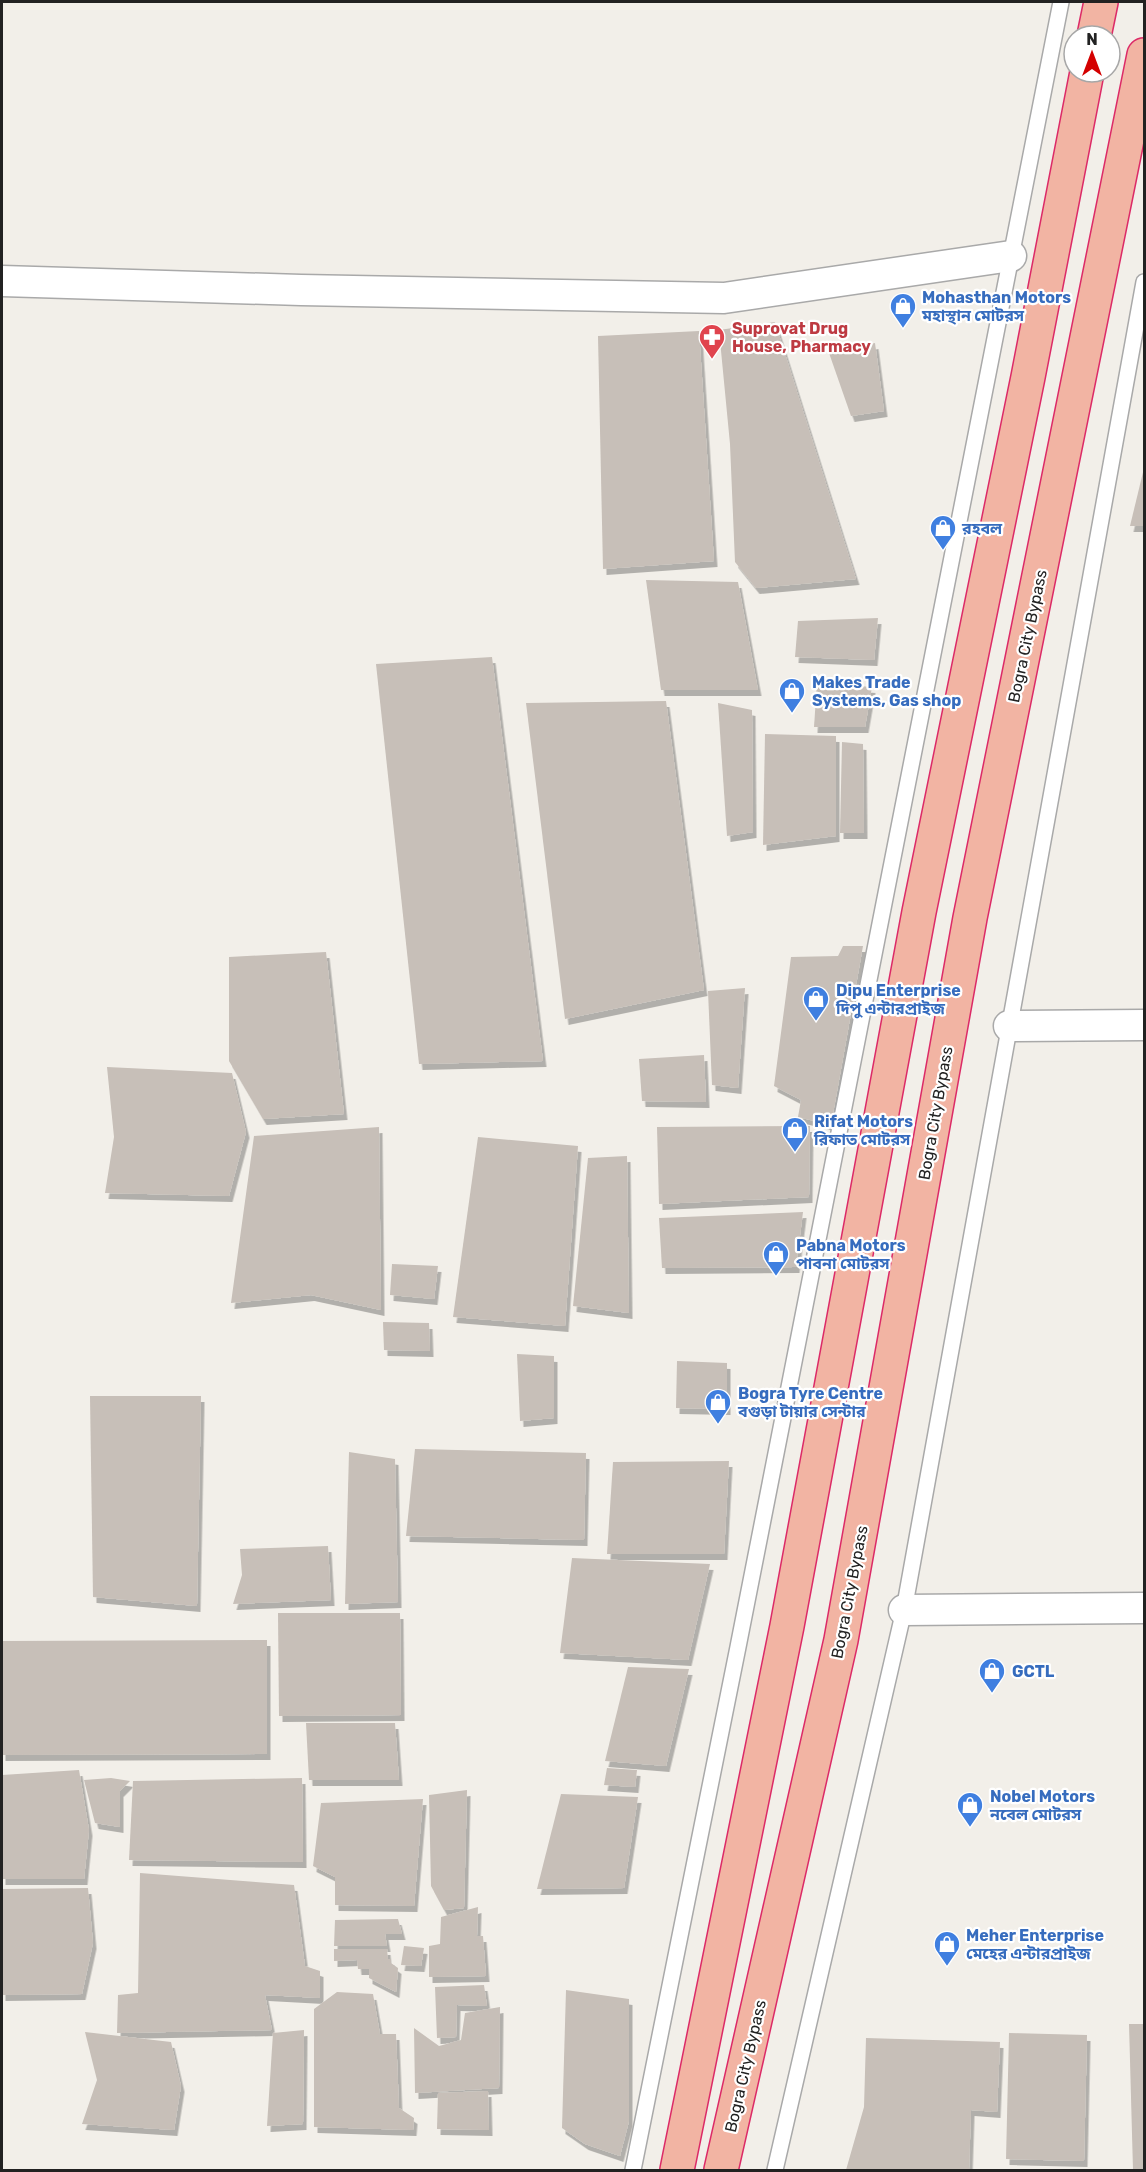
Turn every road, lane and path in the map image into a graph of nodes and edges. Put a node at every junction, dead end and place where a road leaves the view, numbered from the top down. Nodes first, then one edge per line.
1 (1061, 2) edge
2 (1101, 2) edge
3 (1096, 24) edge
4 (1144, 55) edge
5 (1085, 84) edge
6 (1011, 256) junction
7 (2, 281) edge
8 (1144, 282) edge
9 (1144, 1025) edge
10 (1010, 1026) junction
11 (1144, 1608) edge
12 (904, 1610) junction
13 (633, 2170) edge
14 (677, 2170) edge
15 (721, 2170) edge
16 (775, 2170) edge

1 - 6 lane
2 - 3 highway
4 - 15 highway, Bogra City Bypass
5 - 14 highway
6 - 7 street
6 - 13 lane
8 - 10 lane
9 - 10 street
10 - 12 lane
11 - 12 street
12 - 16 lane

